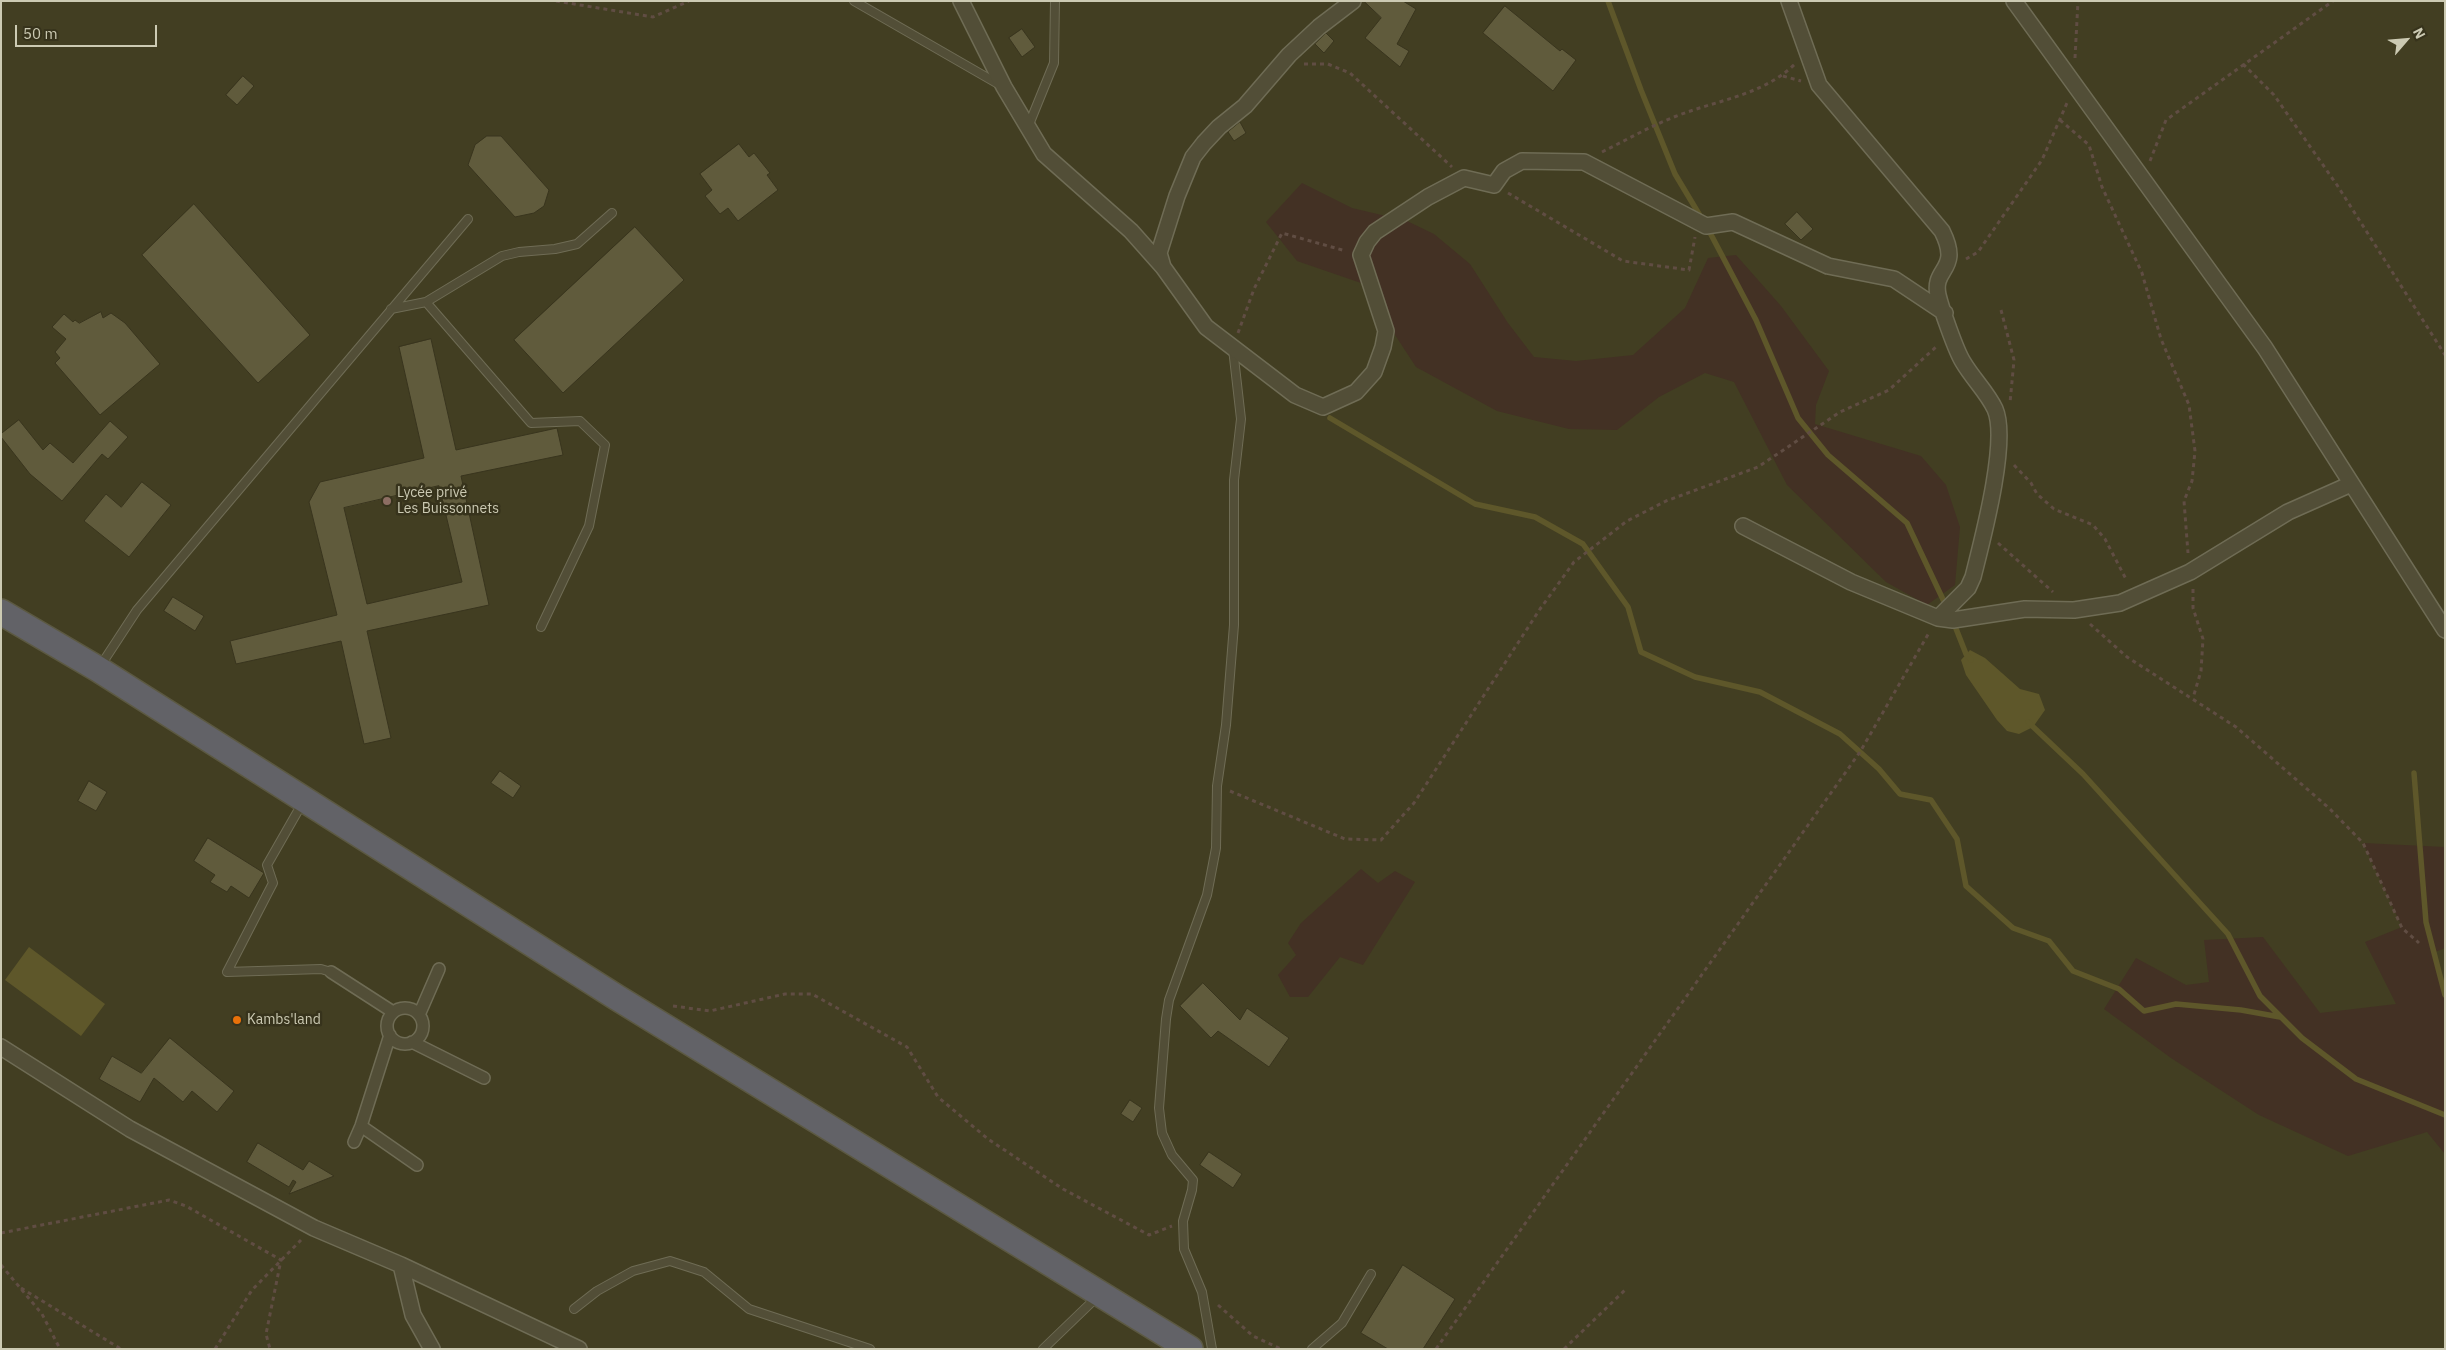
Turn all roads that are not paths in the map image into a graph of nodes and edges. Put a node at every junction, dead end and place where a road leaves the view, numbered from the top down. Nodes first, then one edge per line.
1 (854, 1) edge
2 (961, 1) edge
3 (1055, 1) edge
4 (1353, 1) edge
5 (1789, 1) edge
6 (2014, 1) edge
7 (1004, 87) junction
8 (1028, 127) junction
9 (612, 213) dead end
10 (468, 219) dead end
11 (1163, 267) junction
12 (426, 302) junction
13 (391, 309) junction
14 (1945, 313) junction
15 (1233, 347) junction
16 (2351, 484) junction
17 (1742, 526) dead end
18 (1, 612) edge
19 (1938, 618) junction
20 (541, 627) dead end
21 (2445, 630) edge
22 (98, 669) junction
23 (304, 800) junction
24 (439, 969) dead end
25 (331, 972) joint
26 (393, 1012) junction
27 (419, 1015) junction
28 (390, 1035) junction
29 (412, 1042) junction
30 (1, 1047) edge
31 (484, 1078) dead end
32 (361, 1126) junction
33 (354, 1142) dead end
34 (417, 1165) dead end
35 (400, 1266) junction
36 (1371, 1274) dead end
37 (1100, 1294) junction
38 (574, 1309) dead end
39 (432, 1349) edge
40 (580, 1349) edge
41 (870, 1349) edge
42 (1043, 1349) edge
43 (1190, 1349) edge
44 (1212, 1349) edge
45 (1312, 1349) edge

1 - 7 lane
2 - 7 street
3 - 8 lane
4 - 11 street
5 - 14 street
6 - 16 street
7 - 8 street
8 - 11 street
9 - 12 lane
10 - 13 lane
11 - 15 street
12 - 13 lane
12 - 20 lane
13 - 22 lane
14 - 15 street
14 - 19 street
15 - 44 lane
16 - 19 street
16 - 21 street
17 - 19 street
18 - 22 highway
22 - 23 highway
23 - 25 lane
23 - 37 highway
24 - 27 street
25 - 26 street
26 - 27 street
26 - 28 street
27 - 29 street
28 - 29 street
28 - 32 street
29 - 31 street
30 - 35 street
32 - 33 street
32 - 34 street
35 - 39 street
35 - 40 street
36 - 45 lane
37 - 42 lane
37 - 43 highway
38 - 41 lane

